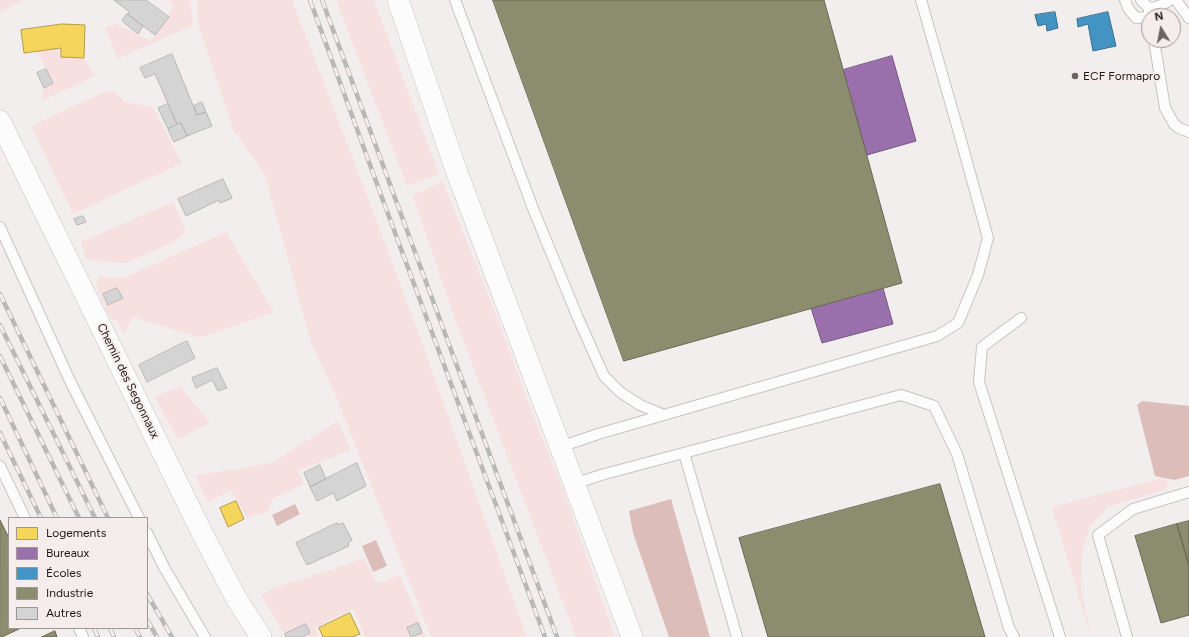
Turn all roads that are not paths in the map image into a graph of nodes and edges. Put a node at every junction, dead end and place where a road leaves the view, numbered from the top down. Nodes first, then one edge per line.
1 (398, 0) edge
2 (455, 0) edge
3 (921, 0) edge
4 (1125, 0) edge
5 (1170, 0) edge
6 (1176, 0) edge
7 (1156, 8) edge
8 (1141, 16) edge
9 (1189, 18) edge
10 (1155, 48) edge
11 (0, 121) edge
12 (1189, 132) edge
13 (0, 227) edge
14 (1021, 318) dead end
15 (664, 415) junction
16 (560, 447) junction
17 (684, 453) junction
18 (0, 466) edge
19 (574, 484) junction
20 (1189, 492) edge
21 (25, 517) edge
22 (138, 517) edge
23 (148, 535) edge
24 (205, 637) edge
25 (261, 637) edge
26 (632, 637) edge
27 (737, 637) edge
28 (1014, 637) edge
29 (1060, 637) edge
30 (1127, 637) edge

1 - 16 street
2 - 15 lane
3 - 15 lane
4 - 8 lane
5 - 7 lane
6 - 9 lane
10 - 12 lane
11 - 25 street, Chemin des Segonnaux
13 - 22 lane
14 - 29 lane
15 - 16 lane
16 - 19 street
17 - 19 lane
17 - 27 lane
17 - 28 lane
18 - 21 lane
19 - 26 street
20 - 30 lane
23 - 24 lane

